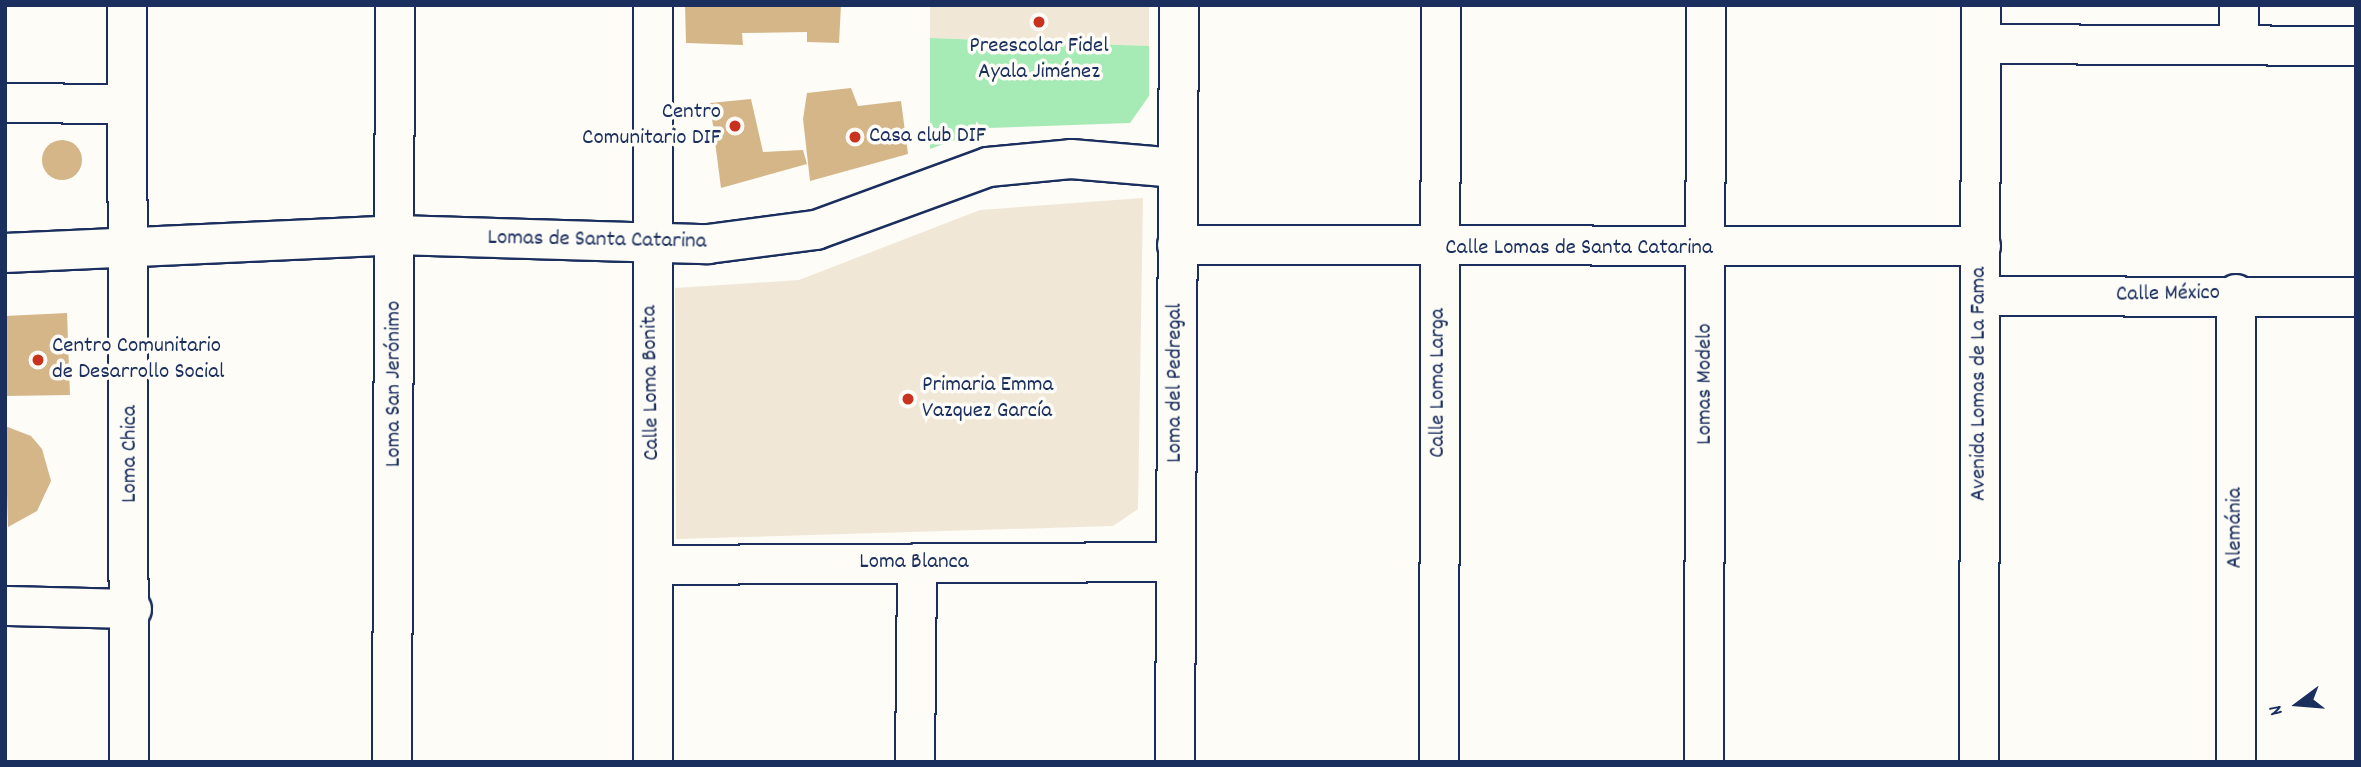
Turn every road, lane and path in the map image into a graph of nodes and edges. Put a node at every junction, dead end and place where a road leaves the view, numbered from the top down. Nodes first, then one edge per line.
1 (127, 5) edge
2 (395, 5) edge
3 (653, 5) edge
4 (1179, 5) edge
5 (1441, 5) edge
6 (1706, 5) edge
7 (1981, 5) edge
8 (2239, 24) edge
9 (1981, 44) junction
10 (2356, 46) edge
11 (5, 103) edge
12 (127, 104) junction
13 (1177, 168) junction
14 (396, 235) junction
15 (1177, 245) junction
16 (651, 246) junction
17 (1981, 246) junction
18 (1439, 249) junction
19 (1707, 249) junction
20 (131, 250) junction
21 (5, 253) edge
22 (2236, 294) junction
23 (1980, 296) junction
24 (2356, 297) edge
25 (1175, 562) junction
26 (917, 563) junction
27 (654, 565) junction
28 (5, 606) edge
29 (132, 608) junction
30 (129, 762) edge
31 (392, 762) edge
32 (653, 762) edge
33 (915, 762) edge
34 (1175, 762) edge
35 (1439, 762) edge
36 (1704, 762) edge
37 (1979, 762) edge
38 (2236, 762) edge

1 - 12 street, Loma Chica
2 - 14 street, Loma San Jerónimo
3 - 16 street, Calle Loma Bonita
4 - 13 street, Loma del Pedregal
5 - 18 street, Calle Loma Larga
6 - 19 street, Lomas Modelo
7 - 9 street, Avenida Lomas de La Fama
8 - 9 street
8 - 10 street
9 - 17 street, Avenida Lomas de La Fama
11 - 12 street
12 - 20 street, Loma Chica
13 - 15 street, Loma del Pedregal
13 - 16 street, Lomas de Santa Catarina
14 - 16 street, Lomas de Santa Catarina
14 - 20 street, Lomas de Santa Catarina
14 - 31 street, Loma San Jerónimo
15 - 18 street, Calle Lomas de Santa Catarina
15 - 25 street, Loma del Pedregal
16 - 27 street, Calle Loma Bonita
17 - 19 street, Calle Lomas de Santa Catarina
17 - 23 street, Avenida Lomas de La Fama
18 - 19 street, Calle Lomas de Santa Catarina
18 - 35 street, Calle Loma Larga
19 - 36 street, Lomas Modelo
20 - 21 street, Lomas de Santa Catarina
20 - 29 street, Loma Chica
22 - 23 street, Calle México
22 - 24 street, Calle México
22 - 38 street, Alemánia
23 - 37 street, Avenida Lomas de La Fama
25 - 26 street, Loma Blanca
25 - 34 street, Loma del Pedregal
26 - 27 street, Loma Blanca
26 - 33 street
27 - 32 street, Calle Loma Bonita
28 - 29 street
29 - 30 street, Loma Chica

